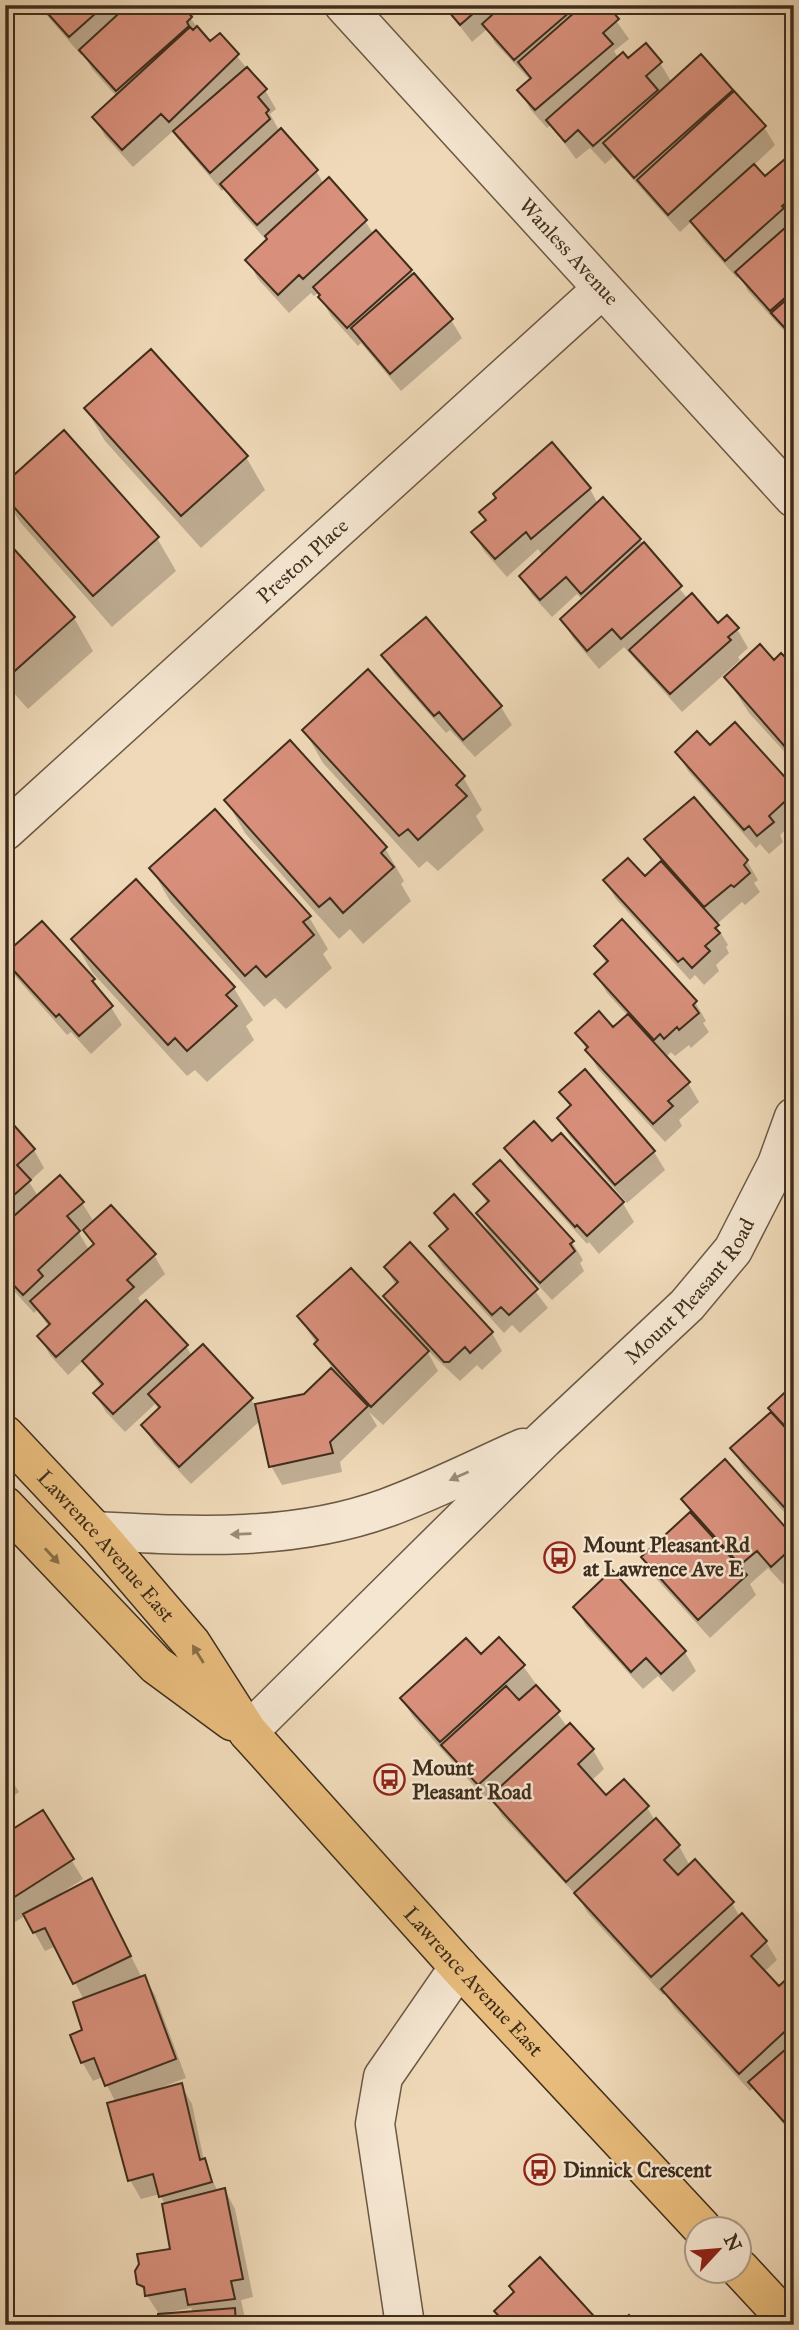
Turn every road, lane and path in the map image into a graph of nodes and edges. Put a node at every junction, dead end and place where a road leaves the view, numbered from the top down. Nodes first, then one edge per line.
1 (344, 5) edge
2 (602, 289) junction
3 (794, 498) edge
4 (5, 831) edge
5 (794, 1117) edge
6 (5, 1435) edge
7 (544, 1439) junction
8 (5, 1506) edge
9 (95, 1531) junction
10 (248, 1732) junction
11 (459, 1967) junction
12 (689, 2214) edge
13 (754, 2284) edge
14 (792, 2323) edge
15 (405, 2325) edge

1 - 2 street, Wanless Avenue
2 - 3 street, Wanless Avenue
2 - 4 street, Preston Place
5 - 7 street, Mount Pleasant Road
6 - 9 main road, Lawrence Avenue East
7 -> 9 street
7 - 10 street, Mount Pleasant Road
8 -> 10 main road, Lawrence Avenue East
10 -> 9 main road, Lawrence Avenue East
10 - 11 main road, Lawrence Avenue East
11 - 12 main road, Lawrence Avenue East
11 - 15 street
13 - 14 main road

